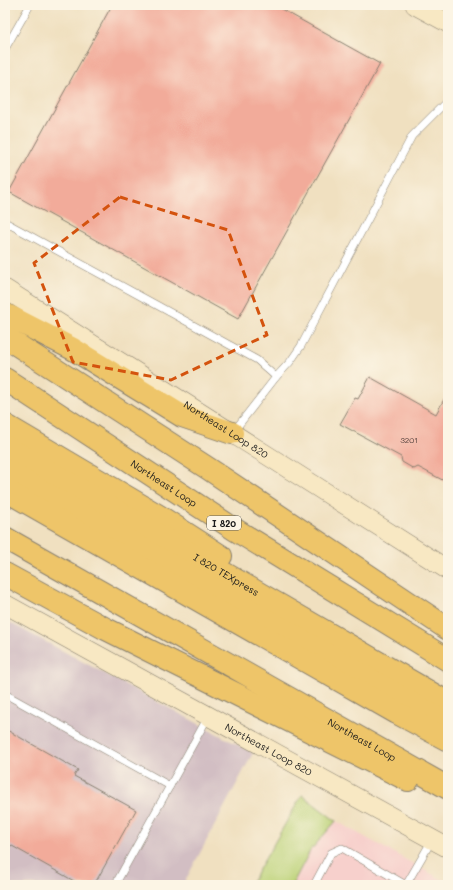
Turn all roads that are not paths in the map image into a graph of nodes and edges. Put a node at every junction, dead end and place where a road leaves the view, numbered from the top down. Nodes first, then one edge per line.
1 (30, 5) edge
2 (415, 5) edge
3 (448, 23) edge
4 (5, 49) edge
5 (448, 100) edge
6 (5, 222) edge
7 (5, 288) edge
8 (5, 314) edge
9 (9, 340) edge
10 (276, 377) junction
11 (5, 379) edge
12 (5, 425) edge
13 (232, 433) junction
14 (5, 446) edge
15 (5, 470) edge
16 (5, 490) edge
17 (5, 538) edge
18 (448, 570) edge
19 (5, 574) edge
20 (5, 604) edge
21 (448, 629) edge
22 (362, 655) junction
23 (448, 660) edge
24 (5, 694) edge
25 (448, 704) edge
26 (209, 716) junction
27 (448, 724) edge
28 (448, 740) edge
29 (170, 786) junction
30 (448, 788) edge
31 (448, 800) edge
32 (440, 844) edge
33 (115, 885) edge
34 (314, 885) edge
35 (406, 885) edge

1 - 4 lane
2 - 3 main road
5 - 10 lane
6 - 10 lane
7 - 13 main road, Northeast Loop 820
8 - 13 highway
9 - 21 highway
10 - 13 lane
11 - 23 highway, Northeast Loop / I 820
12 - 22 highway
13 - 18 main road, Northeast Loop 820
14 - 22 highway, I 820 TEXpress
15 - 27 highway, I 820 TEXpress
16 - 28 highway
17 - 30 highway, Northeast Loop
19 - 31 highway
20 - 26 main road, Northeast Loop 820
22 - 25 highway, I 820 TEXpress
24 - 29 lane
26 - 29 lane
26 - 32 main road, Northeast Loop 820
29 - 33 lane
32 - 35 lane
34 - 35 lane

